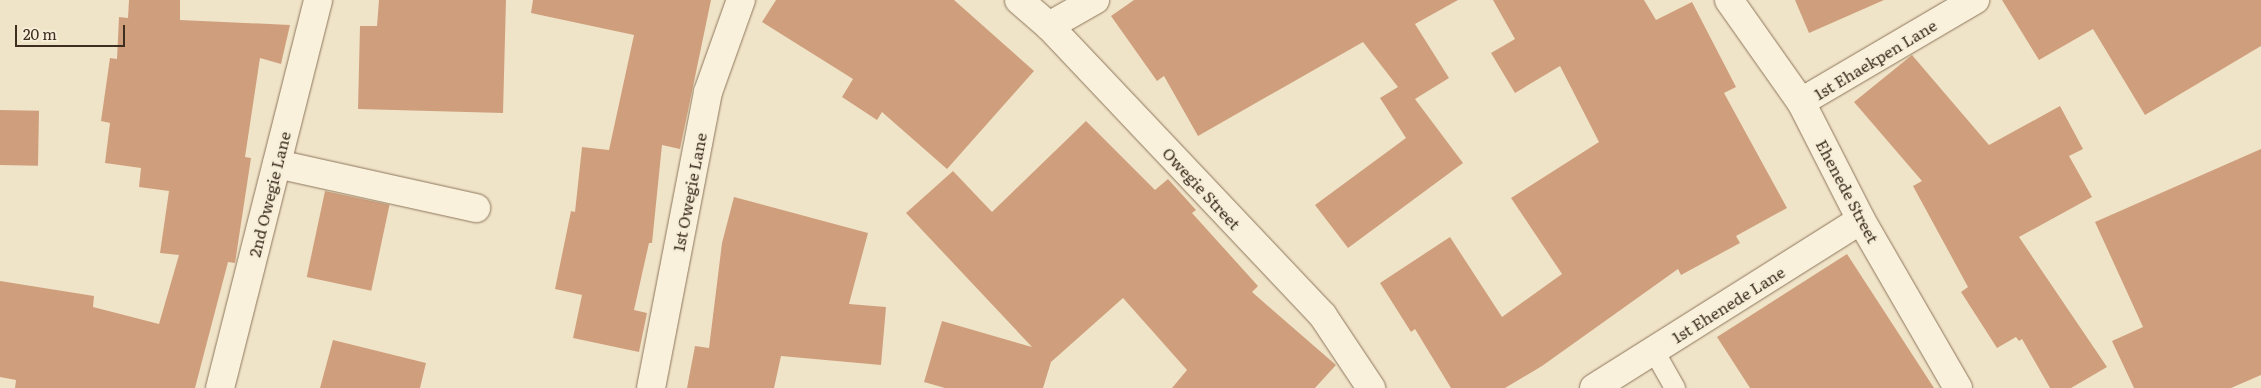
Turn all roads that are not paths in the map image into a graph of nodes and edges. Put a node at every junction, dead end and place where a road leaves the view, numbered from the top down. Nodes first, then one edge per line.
1 (318, 0) edge
2 (741, 0) edge
3 (1019, 0) edge
4 (1095, 0) edge
5 (1729, 0) edge
6 (1975, 0) edge
7 (1049, 26) junction
8 (1802, 102) junction
9 (277, 164) junction
10 (476, 208) dead end
11 (1861, 220) junction
12 (1654, 351) junction
13 (220, 388) edge
14 (651, 388) edge
15 (1371, 388) edge
16 (1594, 388) edge
17 (1675, 388) edge
18 (1958, 388) edge

1 - 9 street, 2nd Owegie Lane
2 - 14 street, 1st Owegie Lane
3 - 7 street, Owegie Street
4 - 7 street
5 - 8 street, Ehenede Street
6 - 8 street, 1st Ehaekpen Lane
7 - 15 street, Owegie Street
8 - 11 street, Ehenede Street
9 - 10 street
9 - 13 street, 2nd Owegie Lane
11 - 12 street, 1st Ehenede Lane
11 - 18 street, Ehenede Street
12 - 16 street, 1st Ehenede Lane
12 - 17 lane

